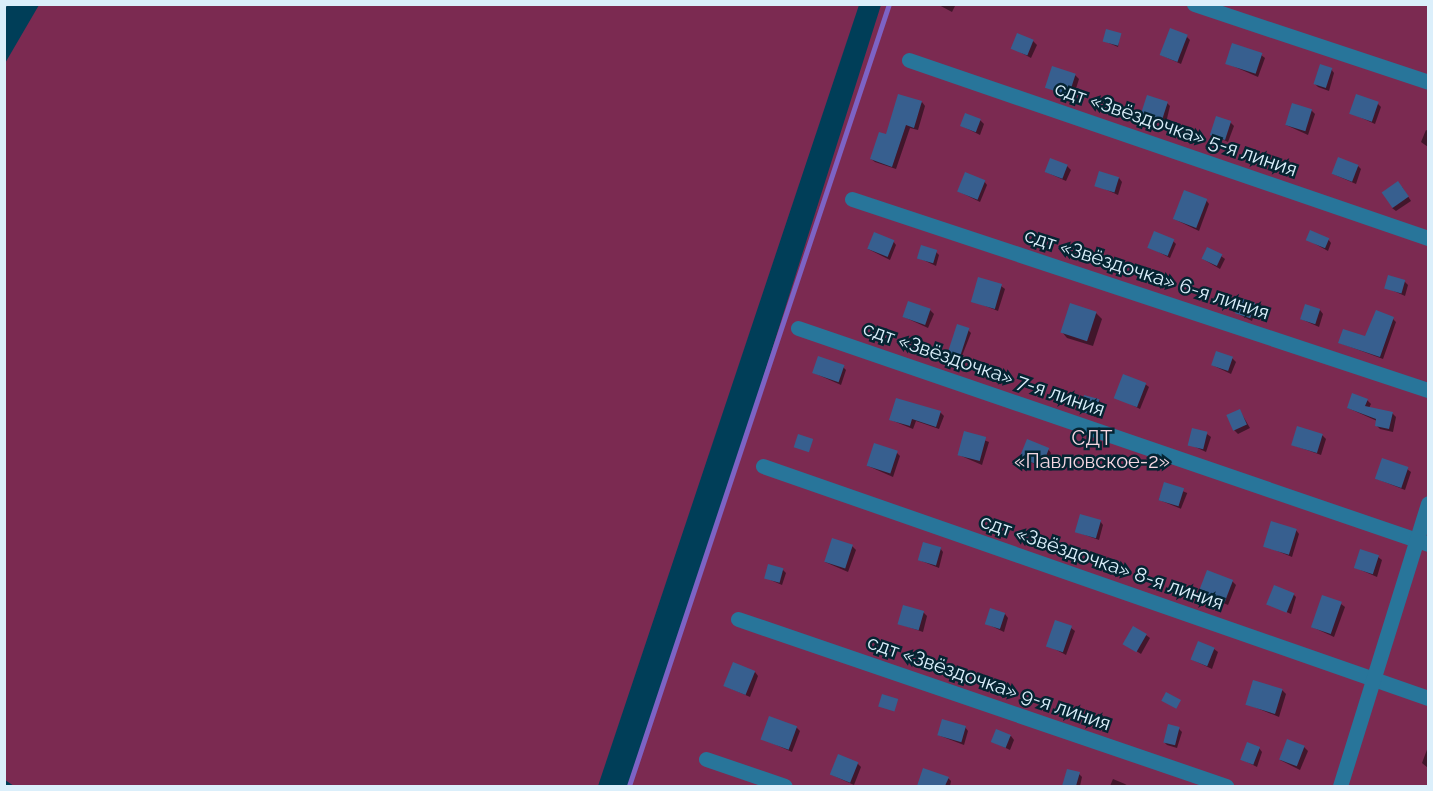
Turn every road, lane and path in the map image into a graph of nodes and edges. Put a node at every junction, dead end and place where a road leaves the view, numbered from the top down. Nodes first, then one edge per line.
1 (1194, 4) edge
2 (909, 60) dead end
3 (1428, 82) edge
4 (852, 199) dead end
5 (1428, 238) edge
6 (798, 328) dead end
7 (1428, 390) edge
8 (763, 466) dead end
9 (1428, 503) edge
10 (1422, 542) edge
11 (738, 619) dead end
12 (1373, 679) junction
13 (1428, 698) edge
14 (706, 759) dead end
15 (785, 786) edge
16 (1226, 786) edge
17 (1340, 786) edge

1 - 3 street
2 - 5 street, сдт «Звёздочка» 5-я линия
4 - 7 street, сдт «Звёздочка» 6-я линия
6 - 10 street, сдт «Звёздочка» 7-я линия
8 - 12 street, сдт «Звёздочка» 8-я линия
9 - 10 street
10 - 12 street
11 - 16 street, сдт «Звёздочка» 9-я линия
12 - 13 street, сдт «Звёздочка» 8-я линия
12 - 17 street
14 - 15 street

